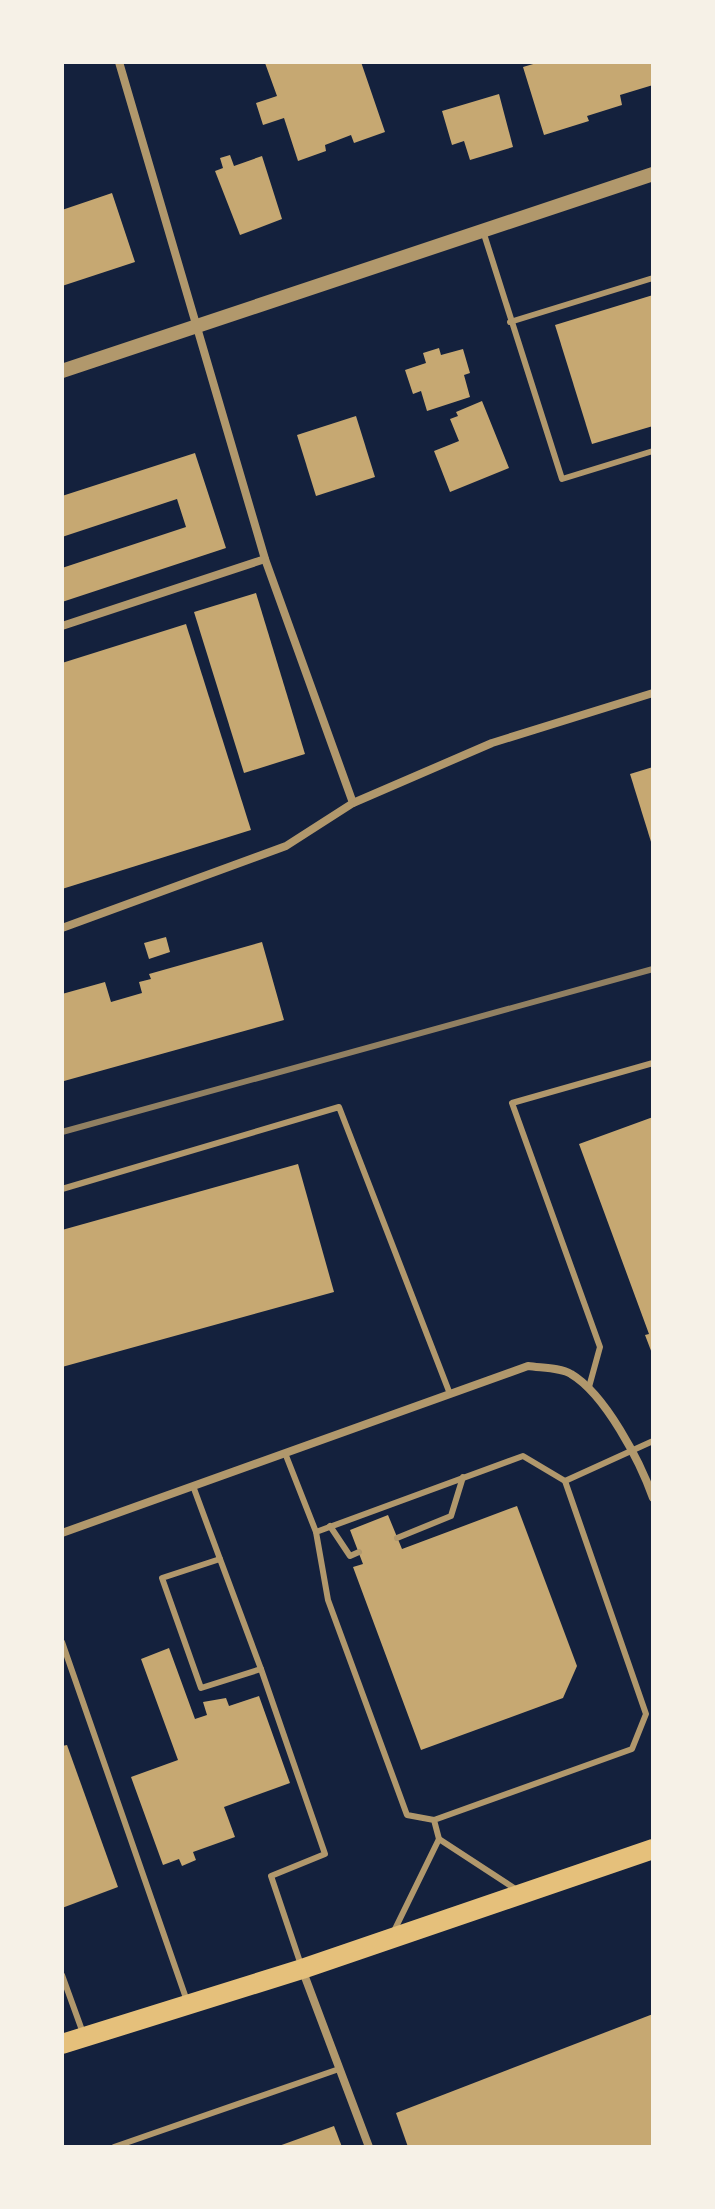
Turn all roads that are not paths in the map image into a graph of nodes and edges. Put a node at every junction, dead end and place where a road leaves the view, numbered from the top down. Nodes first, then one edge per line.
1 (119, 62) edge
2 (653, 174) edge
3 (483, 231) junction
4 (653, 278) edge
5 (510, 322) junction
6 (198, 328) junction
7 (62, 371) edge
8 (653, 451) edge
9 (265, 559) junction
10 (62, 626) edge
11 (653, 693) edge
12 (353, 803) junction
13 (62, 928) edge
14 (653, 1063) edge
15 (62, 1189) edge
16 (589, 1387) junction
17 (450, 1394) junction
18 (653, 1441) edge
19 (630, 1451) junction
20 (285, 1453) junction
21 (463, 1477) junction
22 (565, 1481) junction
23 (193, 1486) junction
24 (653, 1498) edge
25 (330, 1526) junction
26 (316, 1532) junction
27 (62, 1533) edge
28 (397, 1538) dead end
29 (359, 1552) dead end
30 (220, 1559) junction
31 (62, 1642) edge
32 (261, 1669) junction
33 (434, 1820) junction
34 (439, 1839) junction
35 (653, 1849) edge
36 (522, 1893) junction
37 (391, 1938) junction
38 (302, 1969) junction
39 (62, 1975) edge
40 (188, 2004) junction
41 (84, 2037) junction
42 (62, 2044) edge
43 (339, 2069) junction
44 (114, 2147) edge
45 (369, 2147) edge

1 - 6 street
2 - 3 street
3 - 5 lane
3 - 6 street
4 - 5 lane
5 - 8 lane
6 - 7 street
6 - 9 street
9 - 10 street
9 - 12 street
11 - 12 street
12 - 13 street
14 - 16 lane
15 - 17 lane
16 - 17 street
16 - 19 street
17 - 20 street
18 - 19 lane
19 - 22 lane
19 - 24 street
20 - 23 street
20 - 26 lane
21 - 22 lane
21 - 25 lane
21 - 28 lane
22 - 33 lane
23 - 27 street
23 - 30 lane
25 - 26 lane
25 - 29 lane
26 - 33 lane
30 - 32 lane
30 - 32 lane
31 - 40 lane
32 - 38 lane
33 - 34 lane
34 - 36 lane
34 - 37 lane
35 - 36 main road
36 - 37 main road
37 - 38 main road
38 - 40 main road
38 - 43 street
39 - 41 lane
40 - 41 main road
41 - 42 main road
43 - 44 lane
43 - 45 street

